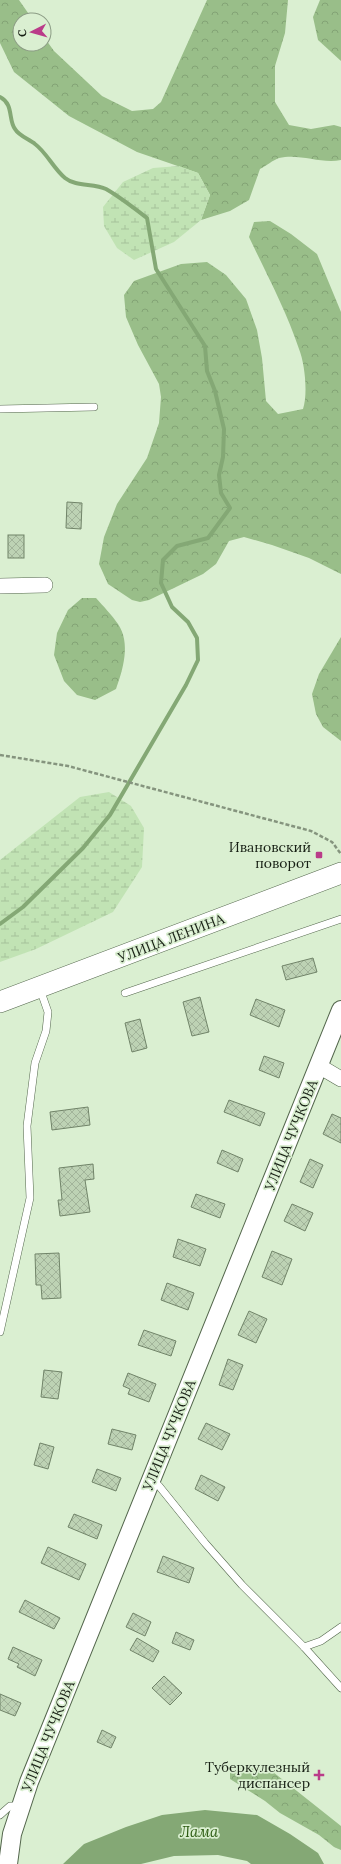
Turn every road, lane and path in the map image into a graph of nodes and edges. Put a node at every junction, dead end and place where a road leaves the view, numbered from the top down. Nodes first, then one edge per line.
1 (94, 407) dead end
2 (0, 409) edge
3 (45, 585) dead end
4 (0, 586) edge
5 (0, 755) edge
6 (341, 854) edge
7 (341, 873) edge
8 (341, 919) edge
9 (40, 987) junction
10 (124, 993) dead end
11 (0, 1002) edge
12 (341, 1010) edge
13 (319, 1066) junction
14 (341, 1079) edge
15 (0, 1332) edge
16 (152, 1480) junction
17 (341, 1627) edge
18 (304, 1647) junction
19 (341, 1688) edge
20 (20, 1806) junction
21 (0, 1815) edge
22 (8, 1864) edge

1 - 2 lane
3 - 4 street
5 - 6 path
7 - 9 main road, УЛИЦА ЛЕНИНА
8 - 10 lane
9 - 11 main road, УЛИЦА ЛЕНИНА
9 - 15 lane
12 - 13 street, УЛИЦА ЧУЧКОВА
13 - 14 street
13 - 16 street, УЛИЦА ЧУЧКОВА
16 - 18 lane
16 - 20 street, УЛИЦА ЧУЧКОВА
17 - 18 lane
18 - 19 lane
20 - 21 lane
20 - 22 street, УЛИЦА ЧУЧКОВА

